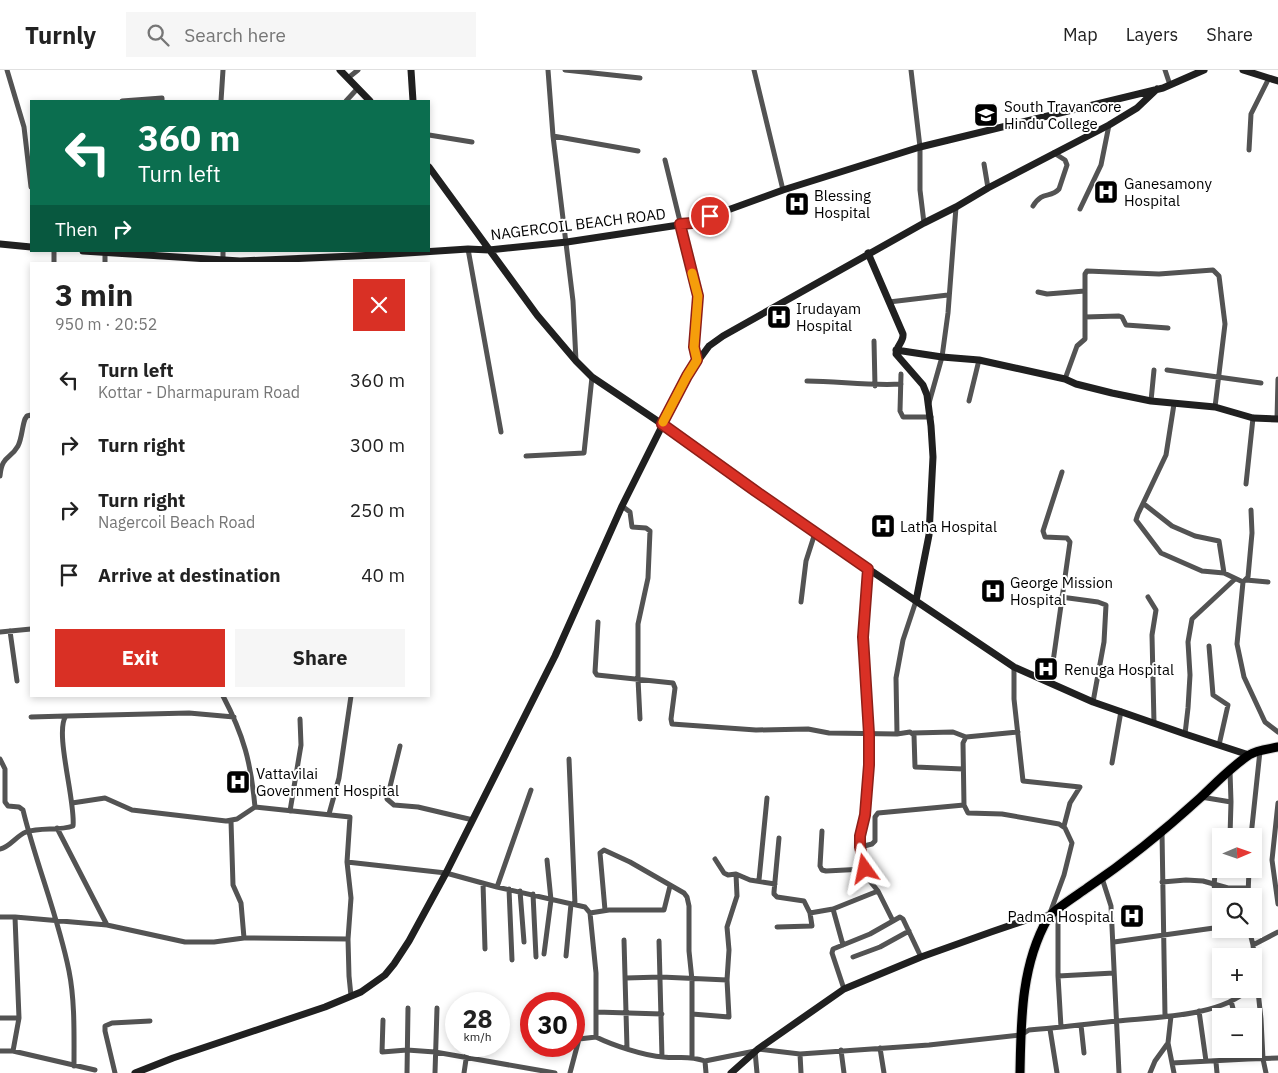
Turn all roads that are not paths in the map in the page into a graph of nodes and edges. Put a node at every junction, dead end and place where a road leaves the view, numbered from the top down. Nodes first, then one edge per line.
1 (7, 70) edge
2 (223, 70) edge
3 (340, 70) edge
4 (358, 70) edge
5 (411, 70) edge
6 (548, 70) edge
7 (565, 70) edge
8 (754, 70) edge
9 (911, 70) edge
10 (1165, 70) edge
11 (1204, 70) edge
12 (1243, 70) edge
13 (1266, 75) edge
14 (348, 78) junction
15 (640, 78) dead end
16 (1278, 81) edge
17 (1170, 85) junction
18 (358, 88) junction
19 (1157, 89) junction
20 (135, 100) edge
21 (162, 100) edge
22 (221, 100) edge
23 (347, 100) edge
24 (369, 100) edge
25 (413, 100) edge
26 (1109, 125) junction
27 (430, 135) edge
28 (553, 136) junction
29 (472, 142) dead end
30 (920, 147) junction
31 (1249, 150) dead end
32 (638, 151) dead end
33 (1054, 153) junction
34 (665, 160) dead end
35 (984, 164) dead end
36 (430, 168) edge
37 (30, 178) edge
38 (988, 188) junction
39 (783, 190) junction
40 (1033, 206) dead end
41 (956, 207) junction
42 (1080, 209) dead end
43 (924, 223) junction
44 (680, 224) junction
45 (567, 242) junction
46 (0, 244) edge
47 (30, 247) edge
48 (468, 249) junction
49 (489, 250) junction
50 (430, 251) edge
51 (90, 252) edge
52 (187, 252) edge
53 (223, 252) edge
54 (417, 252) edge
55 (130, 253) edge
56 (105, 254) junction
57 (167, 254) edge
58 (868, 254) junction
59 (181, 258) junction
60 (223, 260) junction
61 (194, 261) edge
62 (105, 262) edge
63 (272, 262) edge
64 (1085, 291) junction
65 (1038, 292) dead end
66 (948, 295) junction
67 (888, 302) junction
68 (1085, 317) junction
69 (1168, 328) dead end
70 (874, 341) dead end
71 (896, 350) junction
72 (942, 358) junction
73 (697, 360) junction
74 (979, 360) junction
75 (576, 361) junction
76 (1154, 370) dead end
77 (1167, 370) dead end
78 (901, 374) dead end
79 (592, 377) junction
80 (1218, 377) junction
81 (1065, 379) junction
82 (1278, 379) edge
83 (807, 382) dead end
84 (1261, 383) dead end
85 (901, 384) junction
86 (875, 386) junction
87 (969, 401) dead end
88 (1151, 401) junction
89 (928, 404) junction
90 (1174, 404) junction
91 (1215, 407) junction
92 (30, 415) edge
93 (931, 417) junction
94 (1253, 418) junction
95 (1278, 419) edge
96 (662, 424) junction
97 (501, 432) dead end
98 (526, 456) dead end
99 (1062, 472) dead end
100 (0, 476) edge
101 (1246, 484) dead end
102 (1144, 504) junction
103 (622, 506) junction
104 (1251, 510) dead end
105 (815, 533) junction
106 (868, 569) junction
107 (1224, 573) junction
108 (1235, 579) junction
109 (1245, 581) junction
110 (1268, 582) dead end
111 (1061, 597) junction
112 (1148, 597) dead end
113 (916, 601) junction
114 (801, 602) dead end
115 (598, 622) dead end
116 (30, 628) edge
117 (10, 631) junction
118 (0, 632) edge
119 (1209, 646) dead end
120 (1014, 667) junction
121 (638, 679) junction
122 (17, 681) dead end
123 (1050, 683) junction
124 (224, 697) edge
125 (351, 697) edge
126 (1093, 702) junction
127 (1121, 711) junction
128 (66, 716) junction
129 (234, 717) junction
130 (31, 718) dead end
131 (300, 718) dead end
132 (640, 719) dead end
133 (1154, 723) junction
134 (1018, 732) junction
135 (1278, 732) edge
136 (913, 733) junction
137 (869, 734) junction
138 (897, 734) junction
139 (1184, 734) junction
140 (966, 737) junction
141 (1219, 745) junction
142 (400, 746) dead end
143 (1278, 748) edge
144 (1260, 751) junction
145 (1249, 755) junction
146 (0, 759) edge
147 (569, 759) dead end
148 (1112, 763) dead end
149 (963, 769) junction
150 (1230, 771) junction
151 (531, 790) dead end
152 (1201, 797) junction
153 (767, 798) dead end
154 (1231, 802) junction
155 (72, 803) junction
156 (1278, 803) edge
157 (964, 805) junction
158 (255, 807) junction
159 (290, 811) junction
160 (329, 814) junction
161 (473, 820) junction
162 (231, 821) junction
163 (1064, 826) junction
164 (57, 828) junction
165 (1230, 828) edge
166 (1252, 828) edge
167 (28, 831) junction
168 (822, 831) dead end
169 (1162, 831) junction
170 (779, 838) dead end
171 (860, 847) junction
172 (0, 849) edge
173 (715, 859) dead end
174 (547, 860) dead end
175 (347, 862) junction
176 (865, 869) junction
177 (446, 873) junction
178 (736, 874) junction
179 (1102, 878) junction
180 (1215, 878) edge
181 (1249, 878) edge
182 (759, 880) junction
183 (1162, 882) junction
184 (483, 883) junction
185 (775, 884) junction
186 (670, 886) junction
187 (1214, 886) junction
188 (497, 887) junction
189 (1228, 888) edge
190 (1248, 888) edge
191 (509, 890) junction
192 (520, 891) junction
193 (878, 891) junction
194 (533, 894) junction
195 (551, 900) junction
196 (573, 904) junction
197 (1278, 904) edge
198 (833, 909) junction
199 (605, 910) junction
200 (1058, 910) junction
201 (590, 913) junction
202 (810, 913) junction
203 (1049, 916) junction
204 (0, 917) edge
205 (15, 917) junction
206 (57, 920) junction
207 (893, 921) junction
208 (107, 925) junction
209 (777, 927) dead end
210 (1212, 929) edge
211 (909, 931) junction
212 (1278, 932) edge
213 (1163, 934) junction
214 (244, 938) junction
215 (1251, 938) edge
216 (348, 939) junction
217 (624, 940) dead end
218 (659, 941) dead end
219 (524, 942) dead end
220 (1114, 942) junction
221 (843, 945) junction
222 (1253, 945) junction
223 (1253, 948) edge
224 (485, 949) dead end
225 (544, 954) dead end
226 (566, 956) dead end
227 (536, 957) dead end
228 (853, 957) dead end
229 (920, 958) junction
230 (512, 960) dead end
231 (1114, 973) junction
232 (1058, 976) junction
233 (661, 977) junction
234 (626, 978) junction
235 (692, 980) junction
236 (727, 980) junction
237 (844, 989) junction
238 (352, 996) junction
239 (1236, 998) edge
240 (1258, 998) edge
241 (1231, 1001) junction
242 (408, 1008) dead end
243 (437, 1008) dead end
244 (1233, 1008) edge
245 (626, 1011) junction
246 (1199, 1011) junction
247 (596, 1012) junction
248 (662, 1014) junction
249 (692, 1014) junction
250 (1168, 1016) junction
251 (0, 1018) edge
252 (19, 1018) junction
253 (383, 1020) dead end
254 (150, 1021) dead end
255 (1116, 1021) junction
256 (1081, 1025) junction
257 (1061, 1027) junction
258 (1050, 1029) junction
259 (1021, 1035) junction
260 (596, 1037) junction
261 (1168, 1043) junction
262 (627, 1048) junction
263 (880, 1048) junction
264 (407, 1050) junction
265 (757, 1050) junction
266 (842, 1050) junction
267 (13, 1051) junction
268 (0, 1052) edge
269 (435, 1052) junction
270 (445, 1053) edge
271 (1084, 1053) dead end
272 (800, 1054) junction
273 (466, 1057) edge
274 (471, 1057) edge
275 (662, 1057) junction
276 (692, 1057) junction
277 (1278, 1058) edge
278 (1248, 1059) joint
279 (1262, 1059) junction
280 (705, 1061) junction
281 (1206, 1061) junction
282 (1216, 1062) junction
283 (1172, 1063) junction
284 (74, 1066) junction
285 (95, 1070) dead end
286 (115, 1073) edge
287 (135, 1073) edge
288 (407, 1073) edge
289 (435, 1073) edge
290 (464, 1073) edge
291 (554, 1073) edge
292 (570, 1073) edge
293 (706, 1073) edge
294 (731, 1073) edge
295 (757, 1073) edge
296 (801, 1073) edge
297 (844, 1073) edge
298 (884, 1073) edge
299 (1020, 1073) edge
300 (1057, 1073) edge
301 (1119, 1073) edge
302 (1150, 1073) edge
303 (1174, 1073) edge
304 (1217, 1073) edge
305 (1266, 1073) edge

1 - 37 street
2 - 22 street
3 - 14 main road
4 - 14 street
5 - 25 main road
6 - 28 street
7 - 15 street
8 - 39 street
9 - 30 street
10 - 17 street
11 - 17 main road, NAGERCOIL BEACH ROAD
12 - 13 main road
13 - 16 main road
13 - 31 street
14 - 18 main road
17 - 19 main road, NAGERCOIL BEACH ROAD
18 - 23 street
18 - 24 main road
19 - 26 main road
19 - 30 main road, NAGERCOIL BEACH ROAD
20 - 21 street
26 - 33 main road
26 - 42 street
27 - 29 street
28 - 32 street
28 - 45 street
30 - 39 main road, NAGERCOIL BEACH ROAD
30 - 43 street
33 - 38 main road
33 - 40 street
34 - 44 street
35 - 38 street
36 - 49 main road
38 - 41 main road
39 - 44 main road, NAGERCOIL BEACH ROAD
41 - 43 main road
41 - 66 street
43 - 58 main road
44 - 45 main road, NAGERCOIL BEACH ROAD
44 - 73 street
45 - 49 main road, NAGERCOIL BEACH ROAD
45 - 75 street
46 - 47 main road
48 - 49 main road, NAGERCOIL BEACH ROAD
48 - 50 main road, NAGERCOIL BEACH ROAD
48 - 97 street
49 - 75 main road
51 - 56 main road, NAGERCOIL BEACH ROAD
52 - 59 street
53 - 60 street
54 - 63 main road, NAGERCOIL BEACH ROAD
55 - 56 main road, NAGERCOIL BEACH ROAD
55 - 57 main road, NAGERCOIL BEACH ROAD
56 - 62 street
57 - 59 main road, NAGERCOIL BEACH ROAD
58 - 67 main road
58 - 73 main road
59 - 61 main road, NAGERCOIL BEACH ROAD
60 - 61 main road, NAGERCOIL BEACH ROAD
60 - 63 main road, NAGERCOIL BEACH ROAD
64 - 65 street
64 - 68 street
64 - 80 street
66 - 67 street
66 - 72 street
67 - 71 main road
68 - 69 street
68 - 81 street
70 - 86 street
71 - 72 main road
71 - 89 main road
72 - 74 main road
72 - 89 street
73 - 96 main road
74 - 81 main road
74 - 87 street
75 - 79 main road
76 - 88 street
77 - 80 street
78 - 85 street
79 - 96 main road
79 - 98 street
80 - 84 street
80 - 91 street
81 - 88 main road
82 - 95 street
83 - 86 street
85 - 86 street
85 - 93 street
88 - 90 main road
89 - 93 main road
90 - 91 main road
90 - 102 street
91 - 94 main road
92 - 100 street
93 - 113 main road
94 - 95 main road
94 - 101 street
96 - 103 main road
96 - 105 main road
99 - 111 street
102 - 107 street
102 - 107 street
103 - 121 street
103 - 161 main road
104 - 109 street
105 - 106 main road
105 - 114 street
106 - 113 main road
106 - 137 street
107 - 108 street
108 - 109 street
108 - 139 street
109 - 110 street
109 - 135 street
111 - 123 street
111 - 126 street
112 - 133 street
113 - 120 main road
113 - 138 street
115 - 121 street
116 - 117 street
117 - 118 street
117 - 122 street
119 - 141 street
120 - 123 main road
120 - 134 street
121 - 132 street
121 - 137 street
123 - 126 main road
124 - 129 street
125 - 160 street
126 - 127 main road
127 - 133 main road
127 - 148 street
128 - 129 street
128 - 130 street
128 - 155 street
129 - 158 street
131 - 159 street
133 - 139 main road
134 - 140 street
134 - 163 street
136 - 138 street
136 - 140 street
136 - 149 street
137 - 138 street
137 - 171 street
139 - 141 main road
140 - 149 street
141 - 145 main road
142 - 161 street
143 - 144 highway
144 - 145 highway
144 - 166 street
145 - 150 highway
146 - 167 street
147 - 196 street
149 - 157 street
150 - 152 highway
150 - 154 street
151 - 188 street
152 - 154 street
152 - 169 highway
153 - 182 street
154 - 165 street
155 - 162 street
155 - 164 street
156 - 197 street
157 - 163 street
157 - 171 street
158 - 159 street
158 - 162 street
159 - 160 street
160 - 175 street
161 - 177 main road
162 - 214 street
163 - 203 street
164 - 167 street
164 - 208 street
167 - 172 street
167 - 206 street
168 - 176 street
169 - 179 highway
169 - 183 street
170 - 185 street
171 - 176 street
173 - 178 street
174 - 195 street
175 - 177 street
175 - 216 street
176 - 193 street
177 - 184 street
177 - 238 main road
178 - 182 street
178 - 236 street
179 - 200 highway
179 - 220 street
180 - 187 street
181 - 190 street
182 - 185 street
183 - 187 street
183 - 213 street
184 - 188 street
184 - 224 street
185 - 202 street
186 - 199 street
186 - 199 street
186 - 235 street
187 - 189 street
188 - 191 street
191 - 192 street
191 - 230 street
192 - 194 street
192 - 219 street
193 - 198 street
193 - 207 street
194 - 195 street
194 - 227 street
195 - 196 street
195 - 225 street
196 - 201 street
196 - 226 street
198 - 202 street
198 - 221 street
199 - 201 street
200 - 203 highway
200 - 232 street
201 - 247 street
202 - 209 street
203 - 229 main road
203 - 259 highway
204 - 205 street
205 - 206 street
205 - 252 street
206 - 208 street
206 - 284 street
207 - 211 street
207 - 221 street
208 - 214 street
210 - 213 street
211 - 228 street
211 - 229 street
212 - 222 street
213 - 220 street
213 - 250 street
214 - 216 street
215 - 222 street
216 - 238 street
217 - 234 street
218 - 233 street
220 - 231 street
221 - 237 street
222 - 223 street
229 - 237 main road
231 - 232 street
231 - 255 street
232 - 257 street
233 - 234 street
233 - 235 street
233 - 248 street
234 - 245 street
235 - 236 street
235 - 249 street
236 - 249 street
237 - 265 main road
238 - 287 main road
239 - 241 street
240 - 279 street
241 - 244 street
241 - 246 street
242 - 264 street
243 - 269 street
245 - 247 street
245 - 248 street
245 - 262 street
246 - 250 street
246 - 281 street
247 - 260 street
248 - 275 street
249 - 276 street
250 - 255 street
250 - 261 street
251 - 252 street
252 - 267 street
253 - 264 street
254 - 286 street
255 - 256 street
255 - 301 street
256 - 257 street
256 - 271 street
257 - 258 street
258 - 259 street
258 - 300 street
259 - 263 street
259 - 299 highway
260 - 262 street
260 - 292 street
261 - 283 street
261 - 302 street
262 - 275 street
263 - 266 street
263 - 298 street
264 - 269 street
264 - 288 street
265 - 272 street
265 - 280 street
265 - 294 main road
265 - 295 street
266 - 272 street
266 - 297 street
267 - 268 street
267 - 284 street
269 - 270 street
269 - 289 street
272 - 296 street
273 - 290 street
274 - 291 street
275 - 276 street
276 - 280 street
277 - 279 street
278 - 279 street
278 - 282 street
279 - 305 street
280 - 293 street
281 - 282 street
281 - 283 street
282 - 304 street
283 - 303 street
284 - 285 street

